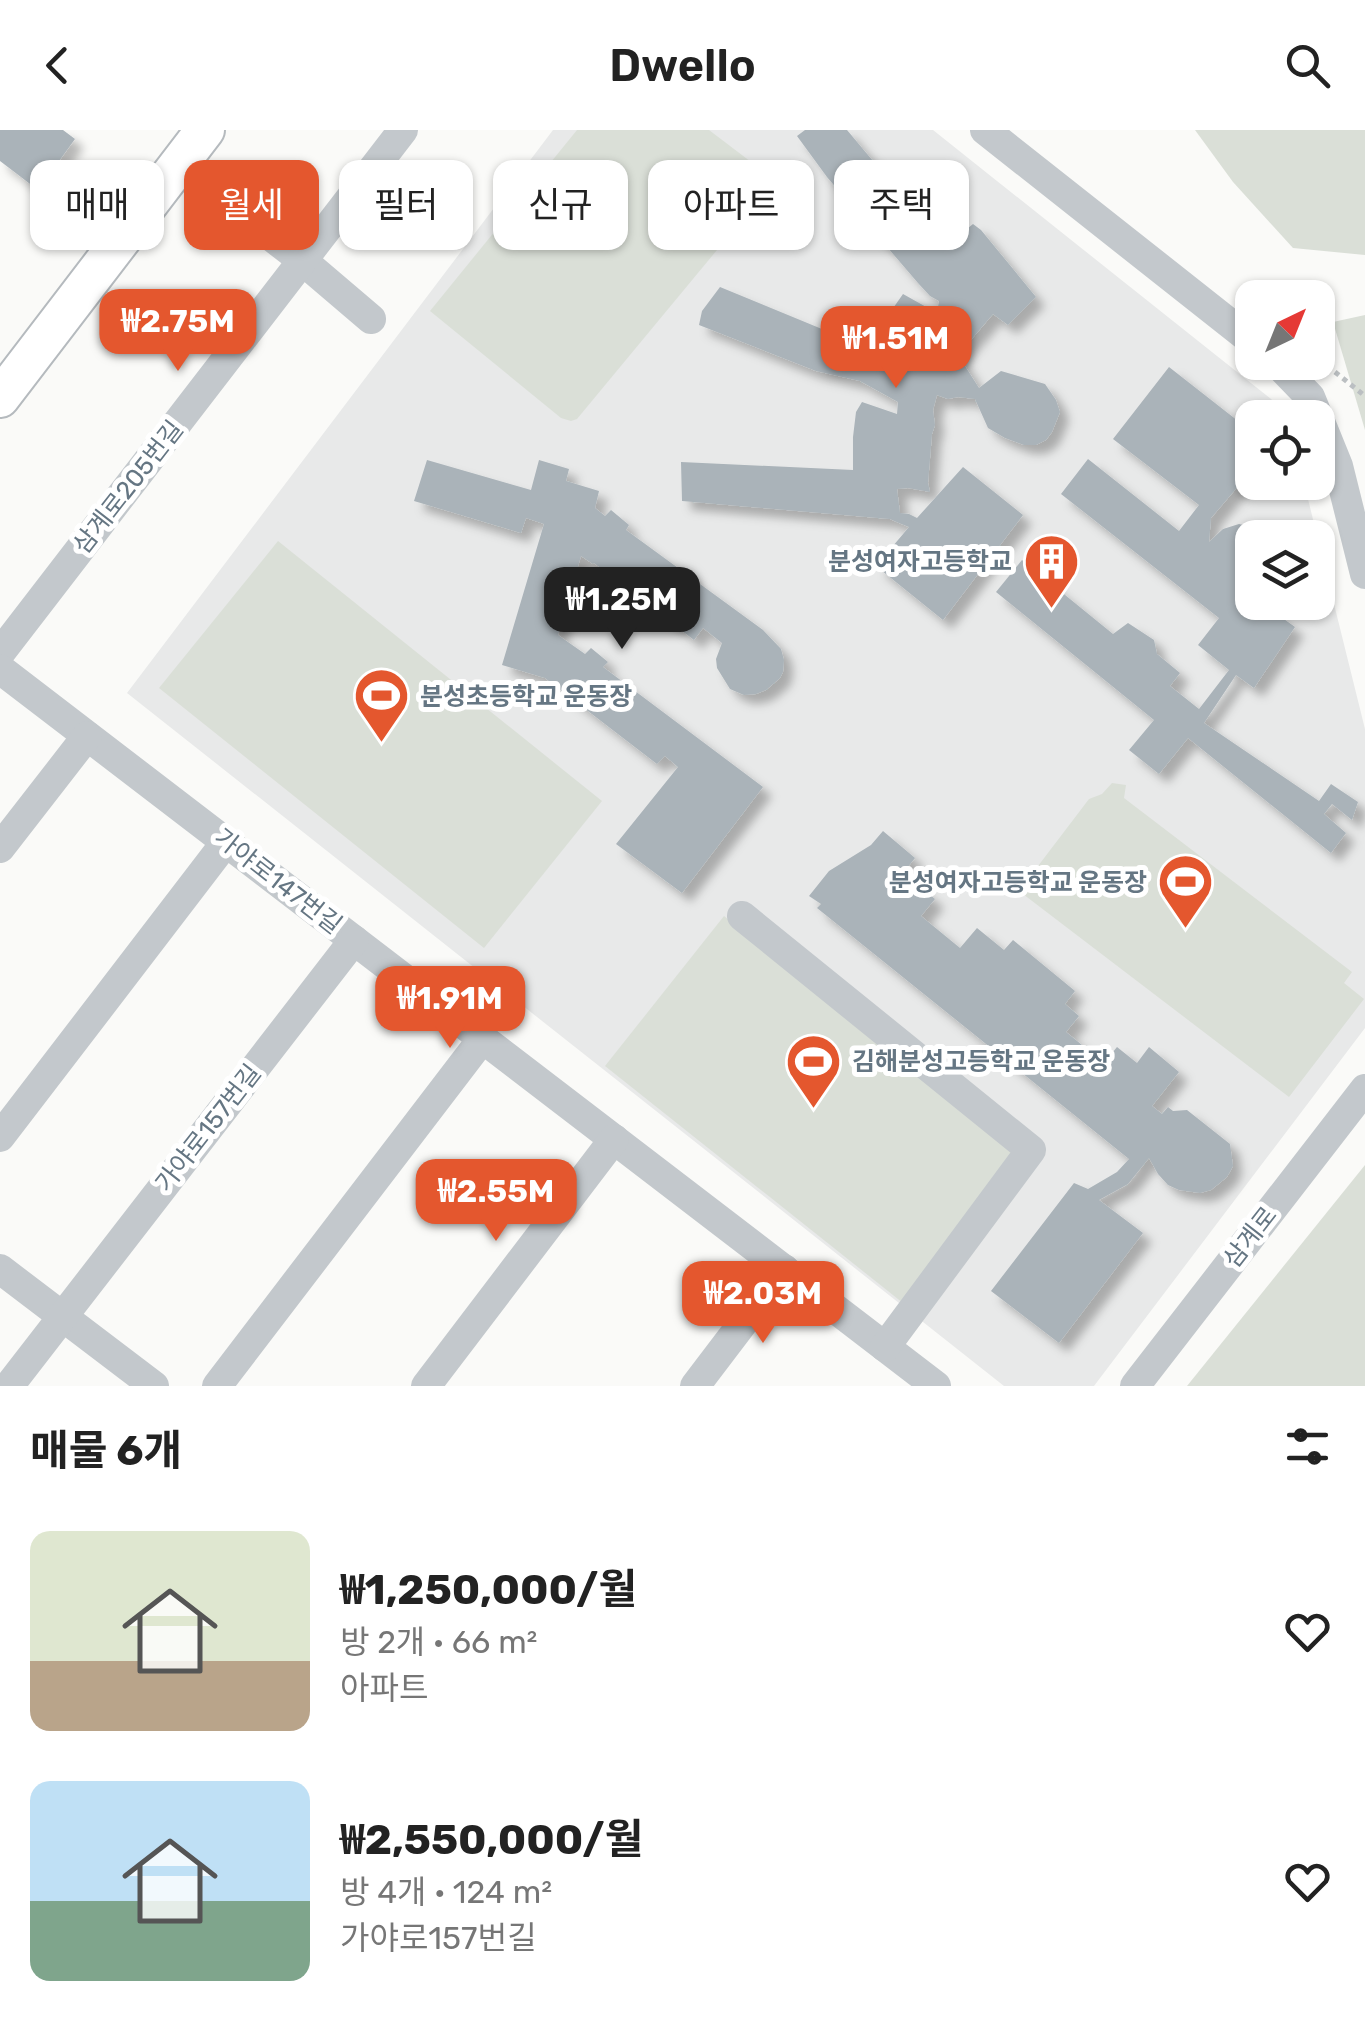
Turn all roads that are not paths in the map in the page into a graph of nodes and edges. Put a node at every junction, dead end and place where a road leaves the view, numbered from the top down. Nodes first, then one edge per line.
1 (205, 130) edge
2 (403, 130) edge
3 (985, 130) edge
4 (179, 165) junction
5 (302, 262) junction
6 (371, 319) dead end
7 (1235, 329) edge
8 (1293, 380) edge
9 (0, 398) edge
10 (1365, 574) edge
11 (0, 653) edge
12 (0, 669) edge
13 (87, 736) junction
14 (226, 842) junction
15 (0, 848) edge
16 (742, 916) dead end
17 (354, 940) junction
18 (482, 1038) junction
19 (1365, 1088) edge
20 (0, 1137) edge
21 (614, 1139) junction
22 (0, 1270) edge
23 (784, 1270) junction
24 (62, 1316) junction
25 (885, 1347) junction
26 (9, 1386) edge
27 (154, 1386) edge
28 (217, 1386) edge
29 (426, 1386) edge
30 (695, 1386) edge
31 (936, 1386) edge
32 (1135, 1386) edge

1 - 4 main road
2 - 5 street, 삼계로205번길
3 - 7 street
4 - 5 street
4 - 9 main road
5 - 6 street
5 - 11 street, 삼계로205번길
8 - 10 street
12 - 13 street, 가야로147번길
13 - 14 street, 가야로147번길
13 - 15 street
14 - 17 street, 가야로147번길
14 - 20 street
16 - 25 street
17 - 18 street, 가야로147번길
17 - 24 street, 가야로157번길
18 - 21 street, 가야로147번길
18 - 28 street
19 - 32 street, 삼계로
21 - 23 street, 가야로147번길
21 - 29 street
22 - 24 street
23 - 25 street, 가야로147번길
23 - 30 street
24 - 26 street, 가야로157번길
24 - 27 street
25 - 31 street, 가야로147번길

